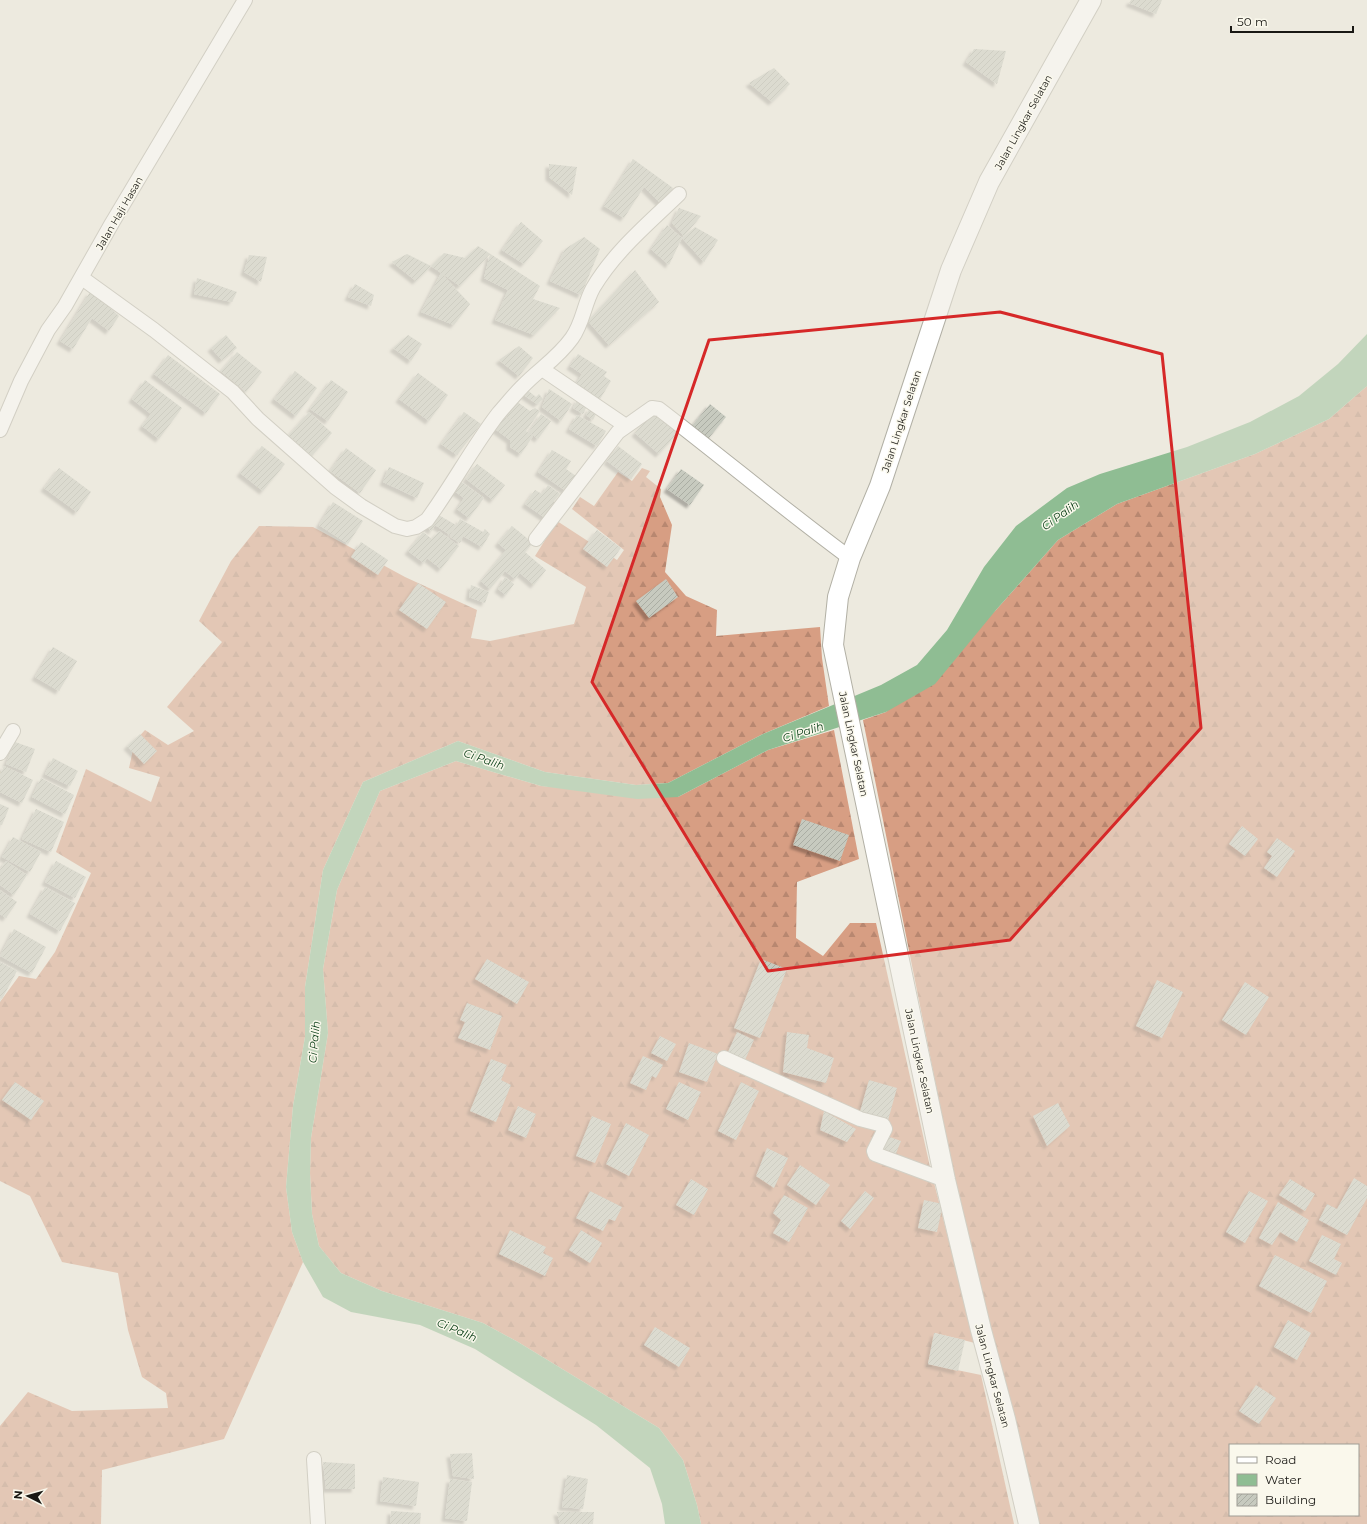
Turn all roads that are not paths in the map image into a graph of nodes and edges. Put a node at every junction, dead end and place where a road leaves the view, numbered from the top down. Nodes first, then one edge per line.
1 (245, 0) edge
2 (1091, 0) edge
3 (678, 194) dead end
4 (82, 278) junction
5 (542, 369) junction
6 (626, 426) junction
7 (0, 430) edge
8 (536, 539) dead end
9 (850, 558) junction
10 (13, 731) dead end
11 (0, 753) edge
12 (724, 1058) dead end
13 (946, 1180) junction
14 (314, 1459) dead end
15 (318, 1524) edge
16 (1029, 1524) edge

1 - 4 street, Jalan Haji Hasan
2 - 9 street, Jalan Lingkar Selatan
3 - 5 street
4 - 5 street
4 - 7 street, Jalan Haji Hasan
5 - 6 street
6 - 8 street
6 - 9 street
9 - 13 street, Jalan Lingkar Selatan
10 - 11 street
12 - 13 street
13 - 16 street, Jalan Lingkar Selatan
14 - 15 street

